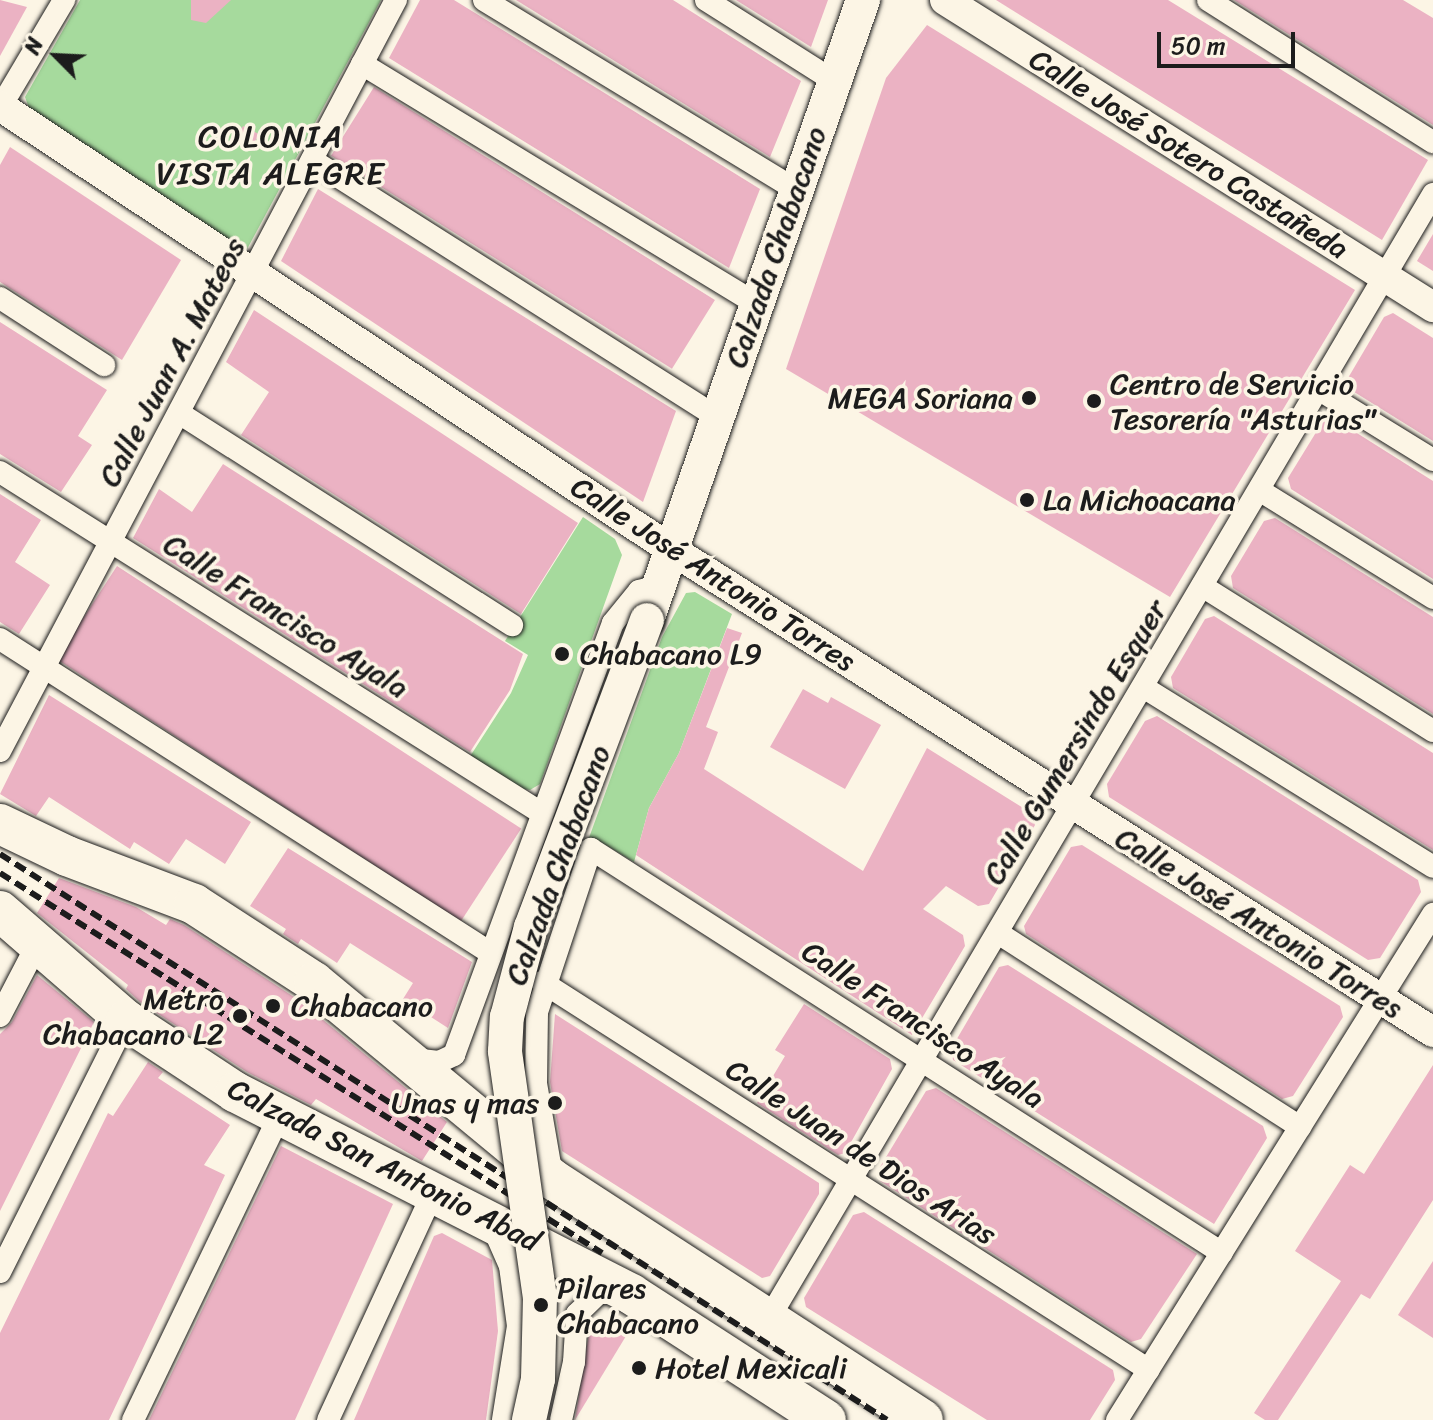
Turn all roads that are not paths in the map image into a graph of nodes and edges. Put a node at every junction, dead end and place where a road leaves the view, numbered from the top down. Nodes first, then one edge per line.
1 (396, 0) edge
2 (484, 0) edge
3 (706, 0) edge
4 (863, 0) edge
5 (945, 0) edge
6 (1208, 0) edge
7 (59, 2) edge
8 (362, 64) junction
9 (834, 81) junction
10 (0, 107) edge
11 (1433, 142) edge
12 (312, 160) junction
13 (796, 190) junction
14 (1433, 194) edge
15 (252, 272) junction
16 (1384, 277) junction
17 (0, 298) edge
18 (757, 304) junction
19 (1433, 307) edge
20 (104, 365) dead end
21 (1318, 389) junction
22 (179, 413) junction
23 (717, 417) junction
24 (1433, 460) edge
25 (0, 472) edge
26 (1259, 490) junction
27 (111, 542) junction
28 (672, 550) junction
29 (659, 586) junction
30 (1202, 586) junction
31 (1433, 598) edge
32 (512, 625) dead end
33 (0, 639) edge
34 (45, 668) junction
35 (1143, 687) junction
36 (1433, 731) edge
37 (0, 751) edge
38 (1073, 805) junction
39 (540, 812) junction
40 (0, 824) edge
41 (591, 849) joint
42 (1433, 867) edge
43 (0, 911) edge
44 (1433, 914) edge
45 (998, 933) junction
46 (39, 941) junction
47 (489, 952) junction
48 (542, 982) junction
49 (1380, 999) junction
50 (0, 1016) edge
51 (126, 1020) junction
52 (1433, 1032) edge
53 (402, 1058) junction
54 (923, 1060) junction
55 (279, 1117) junction
56 (1300, 1127) junction
57 (851, 1182) junction
58 (539, 1189) junction
59 (434, 1191) junction
60 (487, 1217) junction
61 (1222, 1253) junction
62 (0, 1272) edge
63 (631, 1294) junction
64 (768, 1320) junction
65 (1149, 1370) junction
66 (133, 1420) edge
67 (328, 1420) edge
68 (503, 1420) edge
69 (529, 1420) edge
70 (561, 1420) edge
71 (826, 1420) edge
72 (923, 1420) edge
73 (1117, 1420) edge

1 - 8 street, Calle Juan A. Mateos
2 - 13 street
3 - 9 street
4 - 9 main road, Calzada Chabacano
5 - 16 street, Calle José Sotero Castañeda
6 - 11 street
7 - 10 street
8 - 12 street, Calle Juan A. Mateos
8 - 18 street
9 - 13 main road, Calzada Chabacano
10 - 15 street, Calle José Antonio Torres
12 - 15 street, Calle Juan A. Mateos
12 - 23 street
13 - 18 main road, Calzada Chabacano
14 - 16 street, Calle Gumersindo Esquer
15 - 22 street, Calle Juan A. Mateos
15 - 28 street, Calle José Antonio Torres
16 - 19 street, Calle José Sotero Castañeda
16 - 21 street, Calle Gumersindo Esquer
17 - 20 street
18 - 23 main road, Calzada Chabacano
21 - 24 street
21 - 26 street, Calle Gumersindo Esquer
22 - 27 street, Calle Juan A. Mateos
22 - 32 street
23 - 28 main road, Calzada Chabacano
25 - 27 street, Calle Francisco Ayala
26 - 30 street, Calle Gumersindo Esquer
26 - 31 street
27 - 34 street, Calle Juan A. Mateos
27 - 39 street, Calle Francisco Ayala
28 - 29 main road, Calzada Chabacano
28 - 38 street, Calle José Antonio Torres
29 - 39 street, Calzada Chabacano
29 - 58 main road, Calzada Chabacano, bridge
30 - 35 street, Calle Gumersindo Esquer
30 - 36 street
33 - 34 street
34 - 37 street, Calle Juan A. Mateos
34 - 47 street
35 - 38 street, Calle Gumersindo Esquer
35 - 42 street
38 - 45 street, Calle Gumersindo Esquer
38 - 49 street, Calle José Antonio Torres
39 - 47 street, Calzada Chabacano
40 - 53 highway, Calzada San Antonio Abad
41 - 48 street, Calzada Chabacano
41 - 54 street, Calle Francisco Ayala
43 - 46 highway, Calzada San Antonio Abad
44 - 49 street
45 - 54 street, Calle Gumersindo Esquer
45 - 56 street
46 - 50 street
46 - 51 highway, Calzada San Antonio Abad
47 - 53 street, Calzada Chabacano
48 - 57 street, Calle Juan de Dios Arias
48 - 58 street, Calzada Chabacano
49 - 52 street, Calle José Antonio Torres
49 - 56 street
51 - 55 highway, Calzada San Antonio Abad
51 - 62 street
53 - 58 highway, Calzada San Antonio Abad
54 - 57 street, Calle Gumersindo Esquer
54 - 61 street, Calle Francisco Ayala
55 - 59 highway, Calzada San Antonio Abad
55 - 66 street
56 - 61 street
57 - 64 street, Calle Gumersindo Esquer
57 - 65 street, Calle Juan de Dios Arias
58 - 64 highway, Calzada San Antonio Abad
58 - 69 main road, bridge
59 - 60 highway, Calzada San Antonio Abad
59 - 67 street
60 - 63 highway, Calzada San Antonio Abad
60 - 68 street
61 - 65 street
63 - 70 street
63 - 71 highway, Calzada San Antonio Abad
64 - 72 highway, Calzada San Antonio Abad
65 - 73 street

